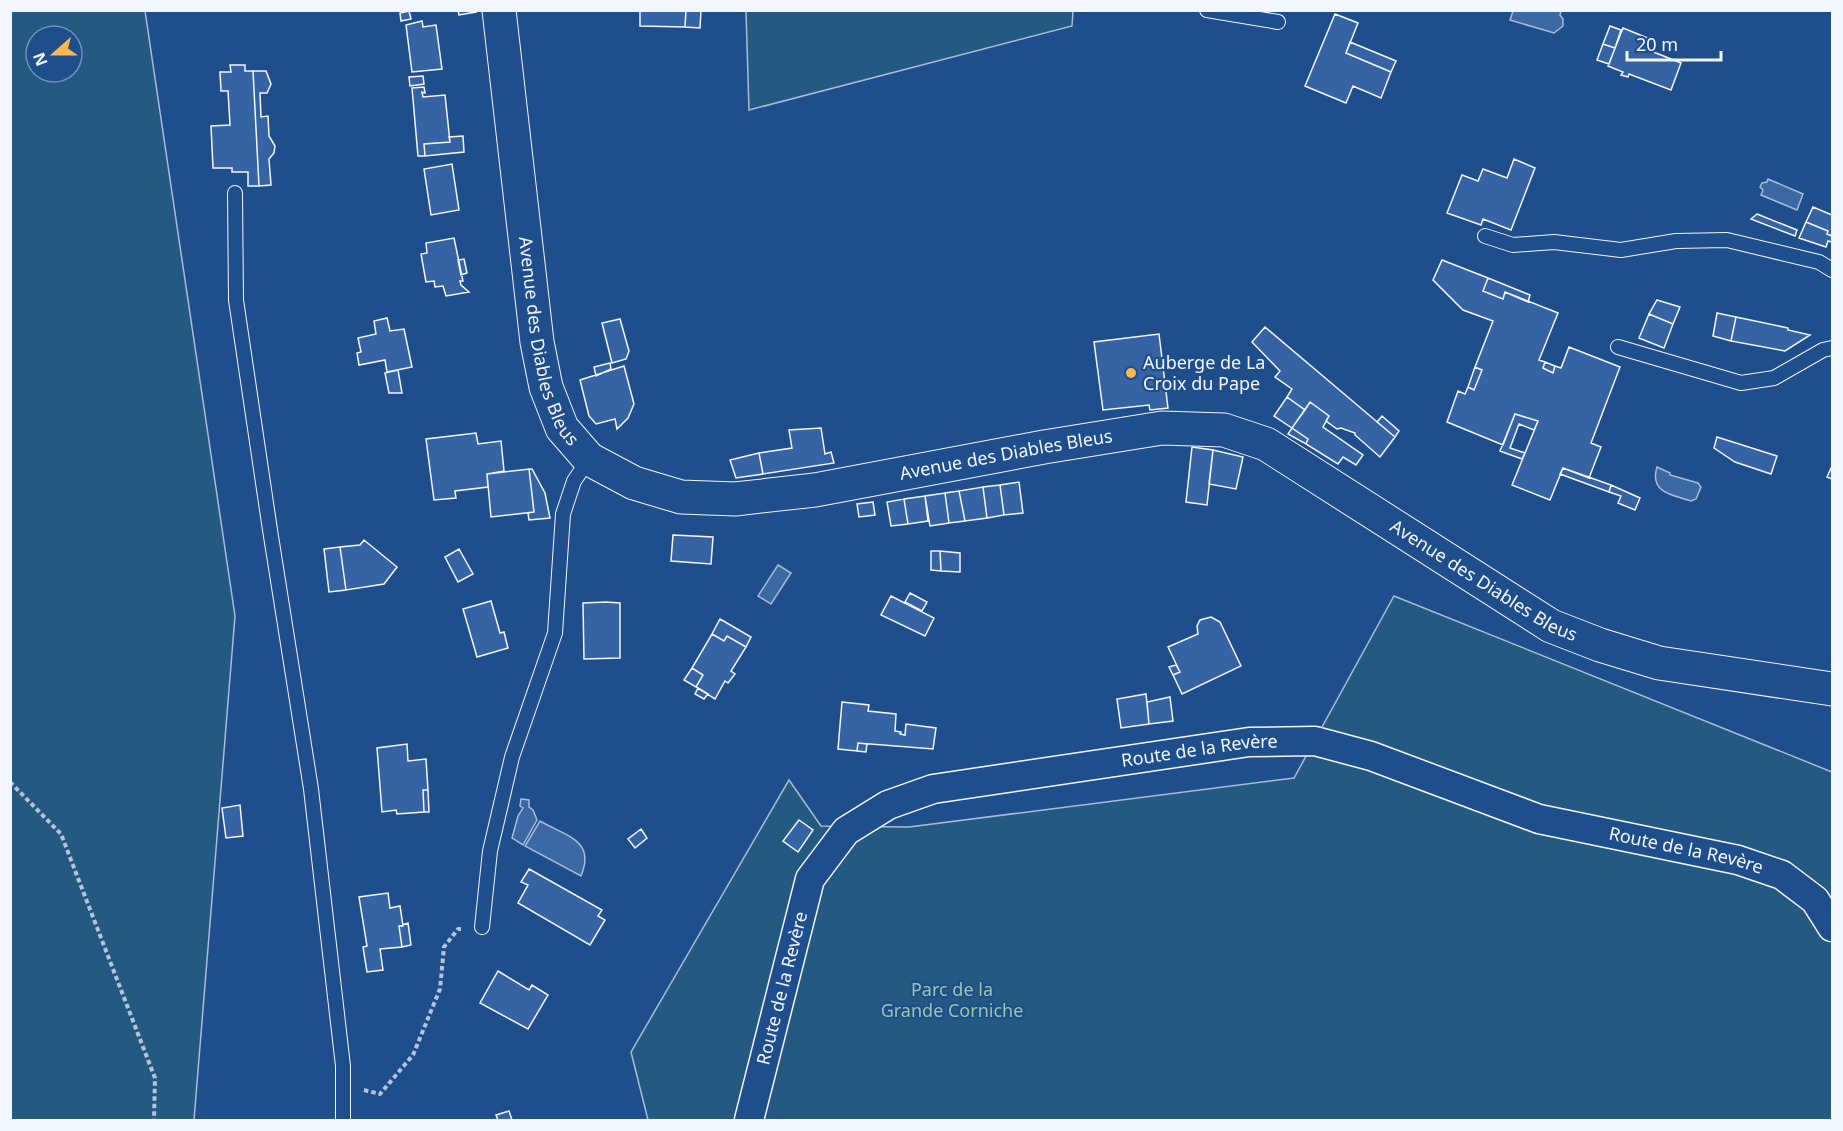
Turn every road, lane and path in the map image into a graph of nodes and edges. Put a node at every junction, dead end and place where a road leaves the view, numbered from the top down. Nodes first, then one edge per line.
1 (499, 10) edge
2 (1206, 10) edge
3 (1278, 22) dead end
4 (235, 194) dead end
5 (1485, 236) dead end
6 (1833, 270) edge
7 (1618, 347) dead end
8 (1833, 348) edge
9 (590, 459) junction
10 (1833, 690) edge
11 (10, 782) edge
12 (482, 927) joint
13 (1833, 927) edge
14 (343, 1085) junction
15 (154, 1120) edge
16 (343, 1120) edge
17 (749, 1120) edge

1 - 9 main road, Avenue des Diables Bleus
2 - 3 lane
4 - 14 lane
5 - 6 lane
7 - 8 lane
9 - 10 main road, Avenue des Diables Bleus
9 - 12 lane
11 - 15 path
12 - 14 path
13 - 17 street, Route de la Revère
14 - 16 lane

